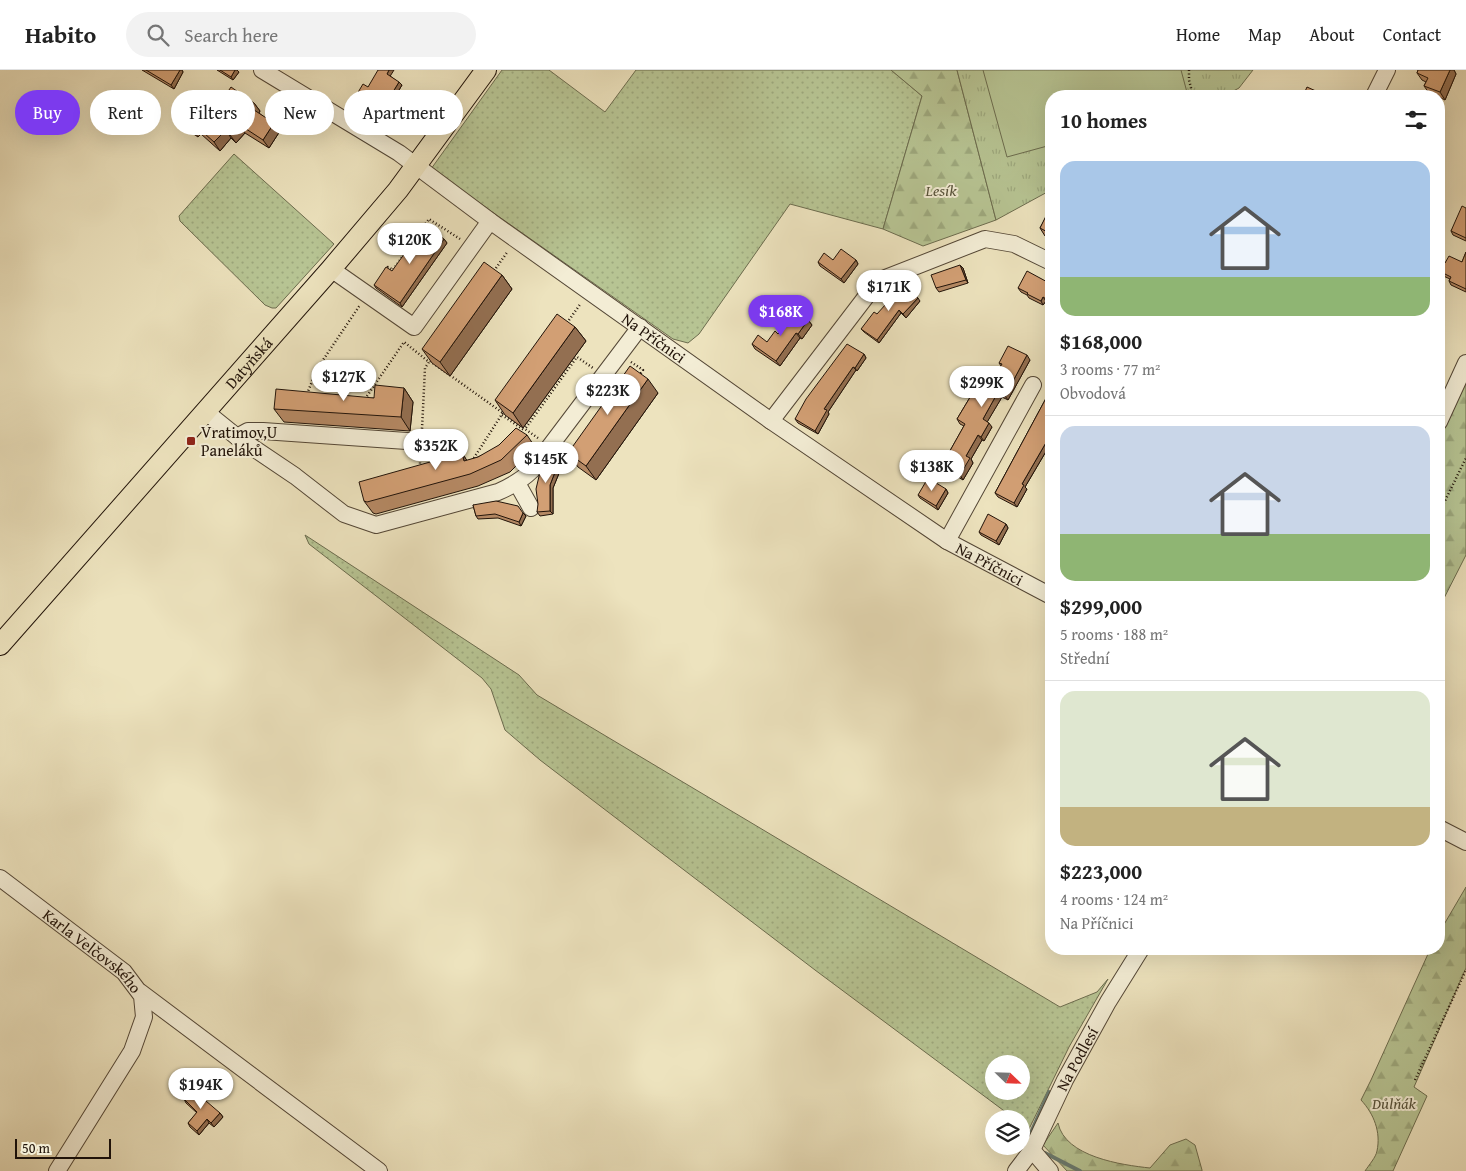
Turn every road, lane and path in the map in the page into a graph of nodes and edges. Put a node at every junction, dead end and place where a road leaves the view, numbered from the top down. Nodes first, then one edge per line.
1 (262, 70) edge
2 (486, 70) edge
3 (1189, 70) edge
4 (1387, 70) edge
5 (1192, 90) edge
6 (1377, 90) edge
7 (416, 167) junction
8 (490, 221) junction
9 (516, 240) junction
10 (472, 246) junction
11 (1045, 259) edge
12 (331, 269) junction
13 (383, 274) edge
14 (489, 278) edge
15 (590, 292) junction
16 (367, 294) junction
17 (566, 324) edge
18 (640, 327) junction
19 (620, 354) junction
20 (434, 355) edge
21 (429, 362) junction
22 (1466, 363) edge
23 (603, 376) junction
24 (638, 378) edge
25 (1033, 385) dead end
26 (365, 399) edge
27 (304, 402) edge
28 (509, 405) edge
29 (1445, 409) edge
30 (206, 412) junction
31 (502, 414) junction
32 (771, 421) junction
33 (525, 429) junction
34 (237, 437) junction
35 (421, 442) junction
36 (550, 446) junction
37 (581, 458) edge
38 (1466, 458) edge
39 (472, 465) edge
40 (420, 468) edge
41 (517, 483) junction
42 (1445, 501) edge
43 (532, 508) dead end
44 (947, 541) junction
45 (1045, 593) edge
46 (0, 645) edge
47 (1445, 831) edge
48 (1466, 842) edge
49 (0, 878) edge
50 (1137, 955) edge
51 (1466, 970) edge
52 (140, 992) junction
53 (1415, 1080) dead end
54 (1032, 1150) junction
55 (57, 1171) edge
56 (378, 1171) edge
57 (1016, 1171) edge
58 (1050, 1171) edge

1 - 7 street, Na Příčnici
2 - 7 main road, Datyňská
3 - 5 path
4 - 6 street
7 - 8 street, Na Příčnici
7 - 12 main road, Datyňská
8 - 9 street, Na Příčnici
8 - 10 street
9 - 14 path
9 - 15 street, Na Příčnici
10 - 13 path
10 - 16 street
11 - 32 street
12 - 16 street
12 - 30 main road, Datyňská
15 - 17 path
15 - 18 street, Na Příčnici
16 - 27 path
18 - 19 street
18 - 32 street, Na Příčnici
19 - 23 street
19 - 24 path
20 - 21 path
21 - 26 path
21 - 31 path
21 - 35 path
22 - 29 street
23 - 33 path
23 - 36 street
25 - 44 street
28 - 31 path
30 - 34 street
30 - 46 main road, Datyňská
31 - 33 path
31 - 39 path
32 - 44 street, Na Příčnici
33 - 36 path
34 - 35 street
34 - 41 street
35 - 40 path
36 - 37 path
36 - 41 street
38 - 42 path
41 - 43 street
44 - 45 street, Na Příčnici
47 - 48 street
49 - 52 street, Karla Velčovského
50 - 54 street, Na Podlesí
51 - 53 path
52 - 55 street, Karla Velčovského
52 - 56 street
54 - 57 street, Na Podlesí
54 - 58 street

